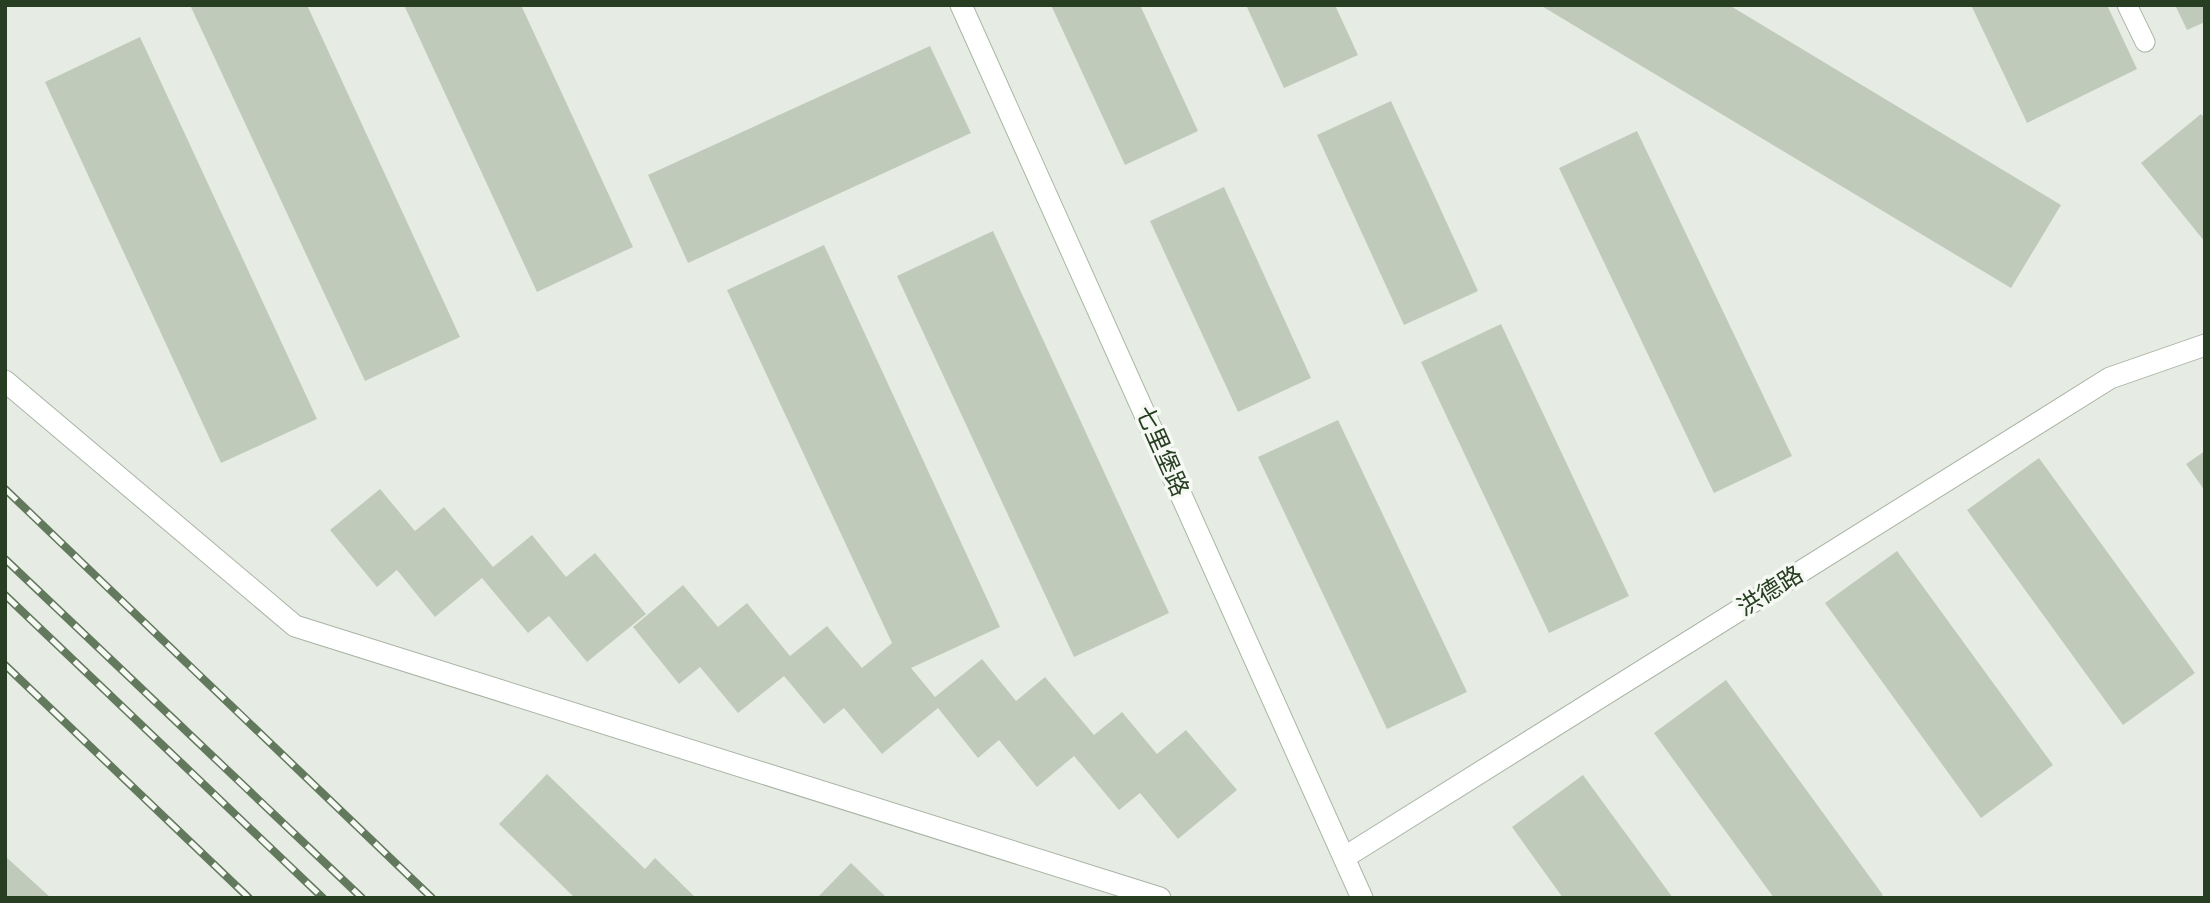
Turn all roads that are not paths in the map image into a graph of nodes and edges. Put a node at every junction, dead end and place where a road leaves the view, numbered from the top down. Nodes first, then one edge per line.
1 (961, 5) edge
2 (2127, 5) edge
3 (2145, 42) dead end
4 (2205, 345) edge
5 (5, 381) edge
6 (1345, 857) junction
7 (1160, 898) edge
8 (1362, 898) edge

1 - 6 street, 七里堡路
2 - 3 lane
4 - 6 street, 洪德路
5 - 7 street
6 - 8 street, 七里堡路

